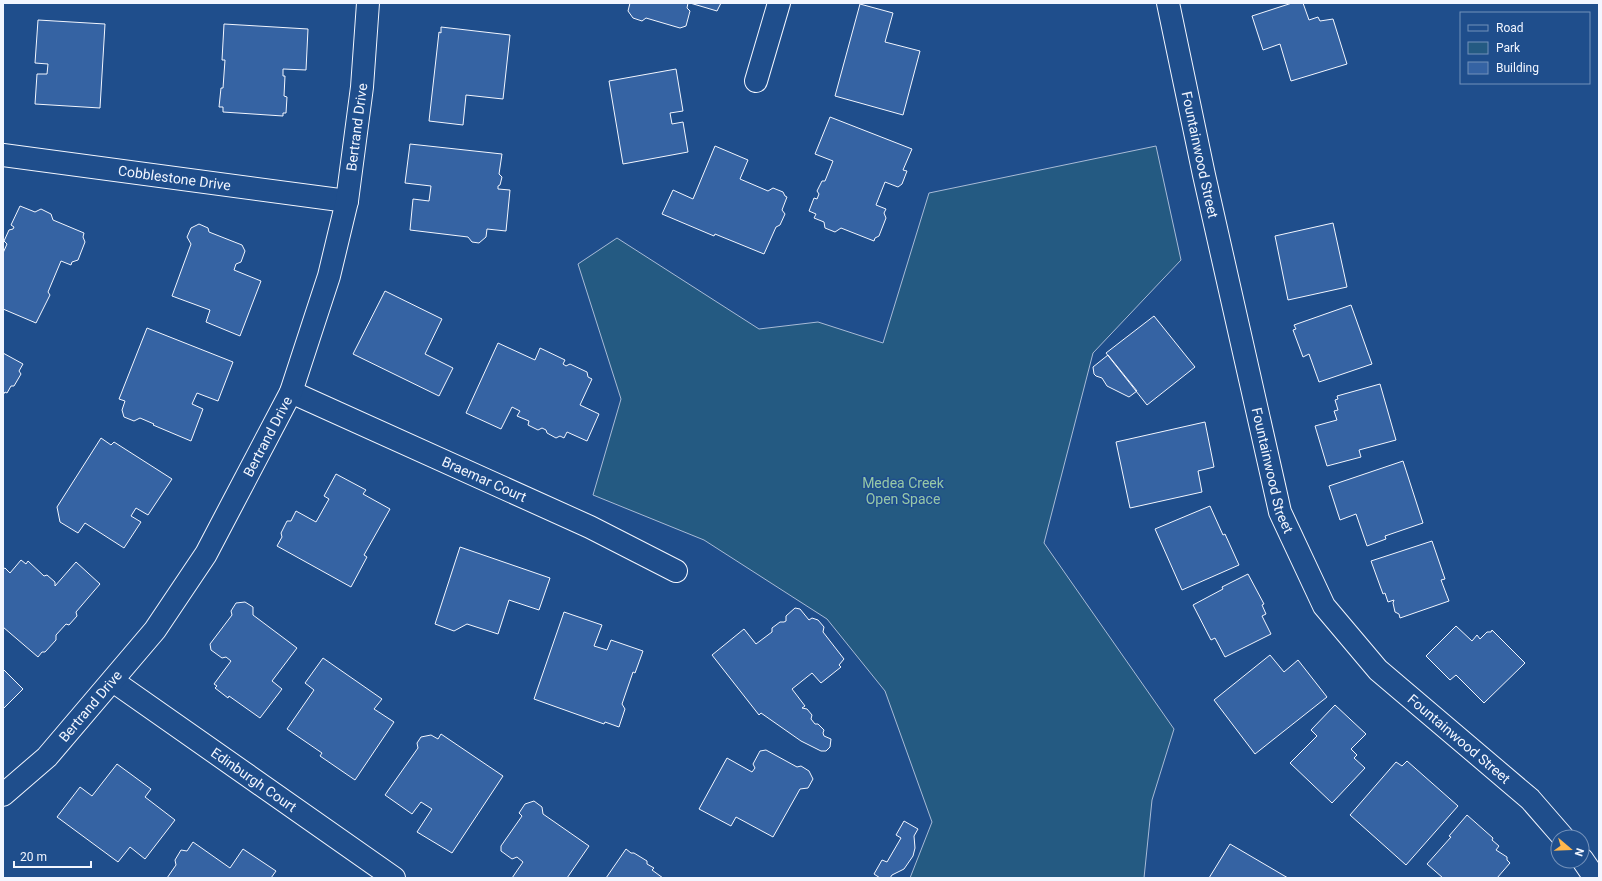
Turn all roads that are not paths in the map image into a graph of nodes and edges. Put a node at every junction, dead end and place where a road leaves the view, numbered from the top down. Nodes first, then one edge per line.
1 (368, 3) edge
2 (779, 3) edge
3 (1168, 3) edge
4 (756, 81) dead end
5 (3, 155) edge
6 (347, 201) junction
7 (291, 392) junction
8 (676, 571) dead end
9 (113, 681) junction
10 (3, 796) edge
11 (1556, 829) edge
12 (1589, 869) edge
13 (394, 878) edge
14 (1595, 878) edge

1 - 6 street, Bertrand Drive
2 - 4 street
3 - 11 street, Fountainwood Street
5 - 6 street, Cobblestone Drive
6 - 7 street, Bertrand Drive
7 - 8 street, Braemar Court
7 - 9 street, Bertrand Drive
9 - 10 street, Bertrand Drive
9 - 13 street, Edinburgh Court
12 - 14 street

